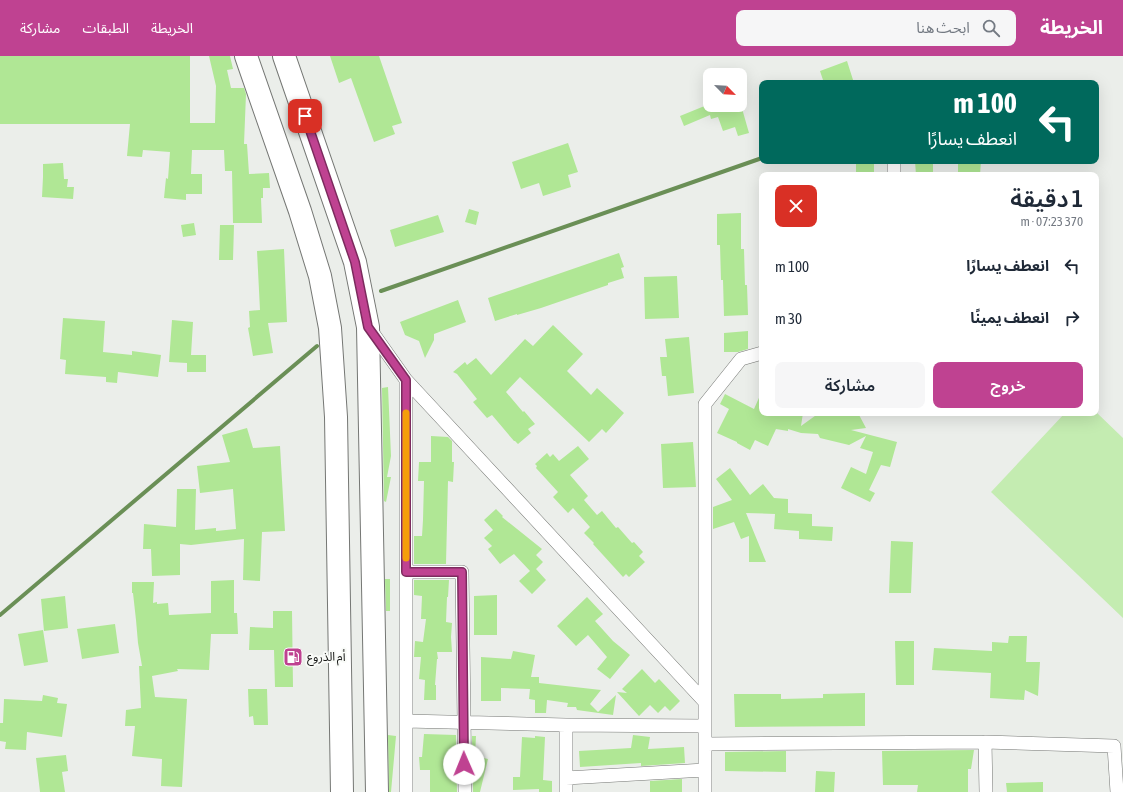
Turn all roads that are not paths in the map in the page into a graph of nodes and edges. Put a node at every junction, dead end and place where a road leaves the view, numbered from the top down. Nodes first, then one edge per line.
1 (246, 56) edge
2 (284, 56) edge
3 (368, 327) junction
4 (759, 354) edge
5 (406, 380) junction
6 (406, 572) junction
7 (705, 702) junction
8 (406, 721) junction
9 (464, 722) junction
10 (566, 725) junction
11 (705, 726) junction
12 (985, 742) junction
13 (705, 744) junction
14 (705, 770) junction
15 (566, 778) junction
16 (342, 792) edge
17 (377, 792) edge
18 (406, 792) edge
19 (465, 792) edge
20 (566, 792) edge
21 (705, 792) edge
22 (986, 792) edge
23 (1118, 792) edge

1 - 16 highway
2 - 3 highway
3 - 5 street
3 - 17 highway
4 - 7 street
5 - 6 street
5 - 7 street
6 - 8 street
6 - 9 street
7 - 11 street
8 - 9 street
8 - 18 street
9 - 10 street
9 - 19 street
10 - 11 street
10 - 15 street
11 - 13 street
12 - 13 street
12 - 22 street
12 - 23 street
13 - 14 street
14 - 15 street
14 - 21 street
15 - 20 street

